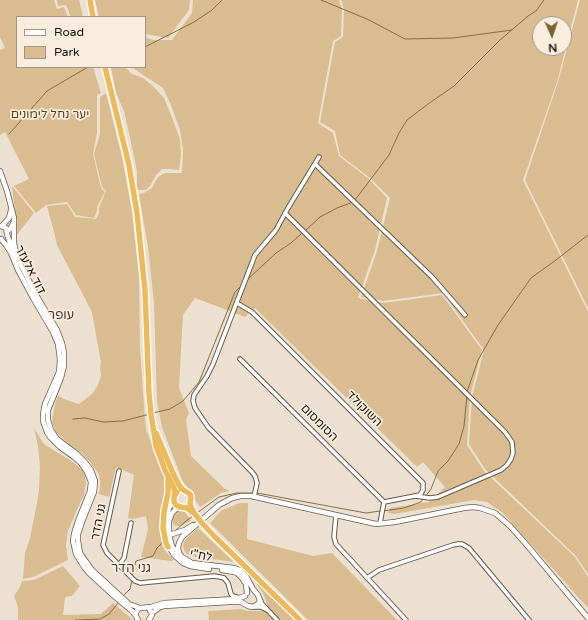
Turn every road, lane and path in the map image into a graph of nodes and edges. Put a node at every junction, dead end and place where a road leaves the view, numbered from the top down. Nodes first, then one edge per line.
1 (90, 0) edge
2 (93, 16) edge
3 (105, 68) edge
4 (319, 156) dead end
5 (315, 164) junction
6 (0, 171) edge
7 (2, 179) edge
8 (11, 208) junction
9 (285, 213) junction
10 (14, 222) junction
11 (1, 226) edge
12 (7, 233) junction
13 (0, 239) edge
14 (22, 267) junction
15 (237, 303) junction
16 (465, 315) dead end
17 (240, 359) dead end
18 (154, 427) junction
19 (119, 471) dead end
20 (167, 473) junction
21 (185, 491) junction
22 (415, 496) junction
23 (174, 497) junction
24 (254, 497) junction
25 (190, 502) junction
26 (384, 502) junction
27 (182, 507) junction
28 (194, 513) junction
29 (336, 515) junction
30 (131, 523) dead end
31 (198, 523) junction
32 (380, 523) junction
33 (168, 525) junction
34 (178, 532) junction
35 (182, 537) junction
36 (168, 538) junction
37 (168, 547) junction
38 (182, 558) junction
39 (119, 565) junction
40 (367, 578) junction
41 (230, 590) junction
42 (246, 595) junction
43 (258, 596) junction
44 (240, 598) junction
45 (221, 599) junction
46 (246, 605) junction
47 (146, 607) junction
48 (252, 607) junction
49 (140, 608) junction
50 (268, 610) junction
51 (153, 616) edge
52 (137, 618) edge
53 (588, 618) edge
54 (149, 620) edge
55 (277, 620) edge
56 (300, 620) edge
57 (406, 620) edge
58 (529, 620) edge

1 - 2 highway
3 - 18 highway
4 - 5 street
5 - 9 street
5 - 16 street
6 - 7 street
7 - 8 street
8 - 10 street
8 - 11 street
9 - 15 street
9 - 22 street
10 - 12 street
10 - 14 street
11 - 12 street, דוד אלעזר
12 - 13 street
12 - 14 street, דוד אלעזר
13 - 52 street, דוד אלעזר
14 - 49 street, דוד אלעזר
15 - 22 street, השוקולד
15 - 24 street
17 - 26 street, הסומסום
18 - 20 highway
18 - 21 highway
19 - 39 street, גני הדר
20 - 23 highway
20 - 37 highway
21 - 23 highway
21 - 25 highway
22 - 26 street
23 - 27 highway
23 - 36 street, לח"י
24 - 29 street
24 - 31 street
25 - 27 highway
25 - 28 highway
26 - 32 street
27 - 28 highway
27 - 33 street
28 - 56 highway, bridge
29 - 32 street
29 - 40 street
30 - 39 street
31 - 34 street
31 - 35 street
32 - 53 street
33 - 34 street
33 - 36 street, לח"י
34 - 36 street
35 - 36 street
35 - 38 street
36 - 37 street, לח"י
36 - 38 street, לח"י
37 - 42 street, לח"י
38 - 43 street, לח"י
39 - 41 street, גני הדר
40 - 57 street
40 - 58 street
41 - 44 street
41 - 45 street
42 - 43 street
42 - 44 street
42 - 46 street
43 - 48 street
43 - 50 street
44 - 45 street
45 - 47 street
46 - 48 street
46 - 51 street
47 - 49 street
47 - 51 street
48 - 50 street
49 - 52 street
50 - 55 street
51 - 54 street

